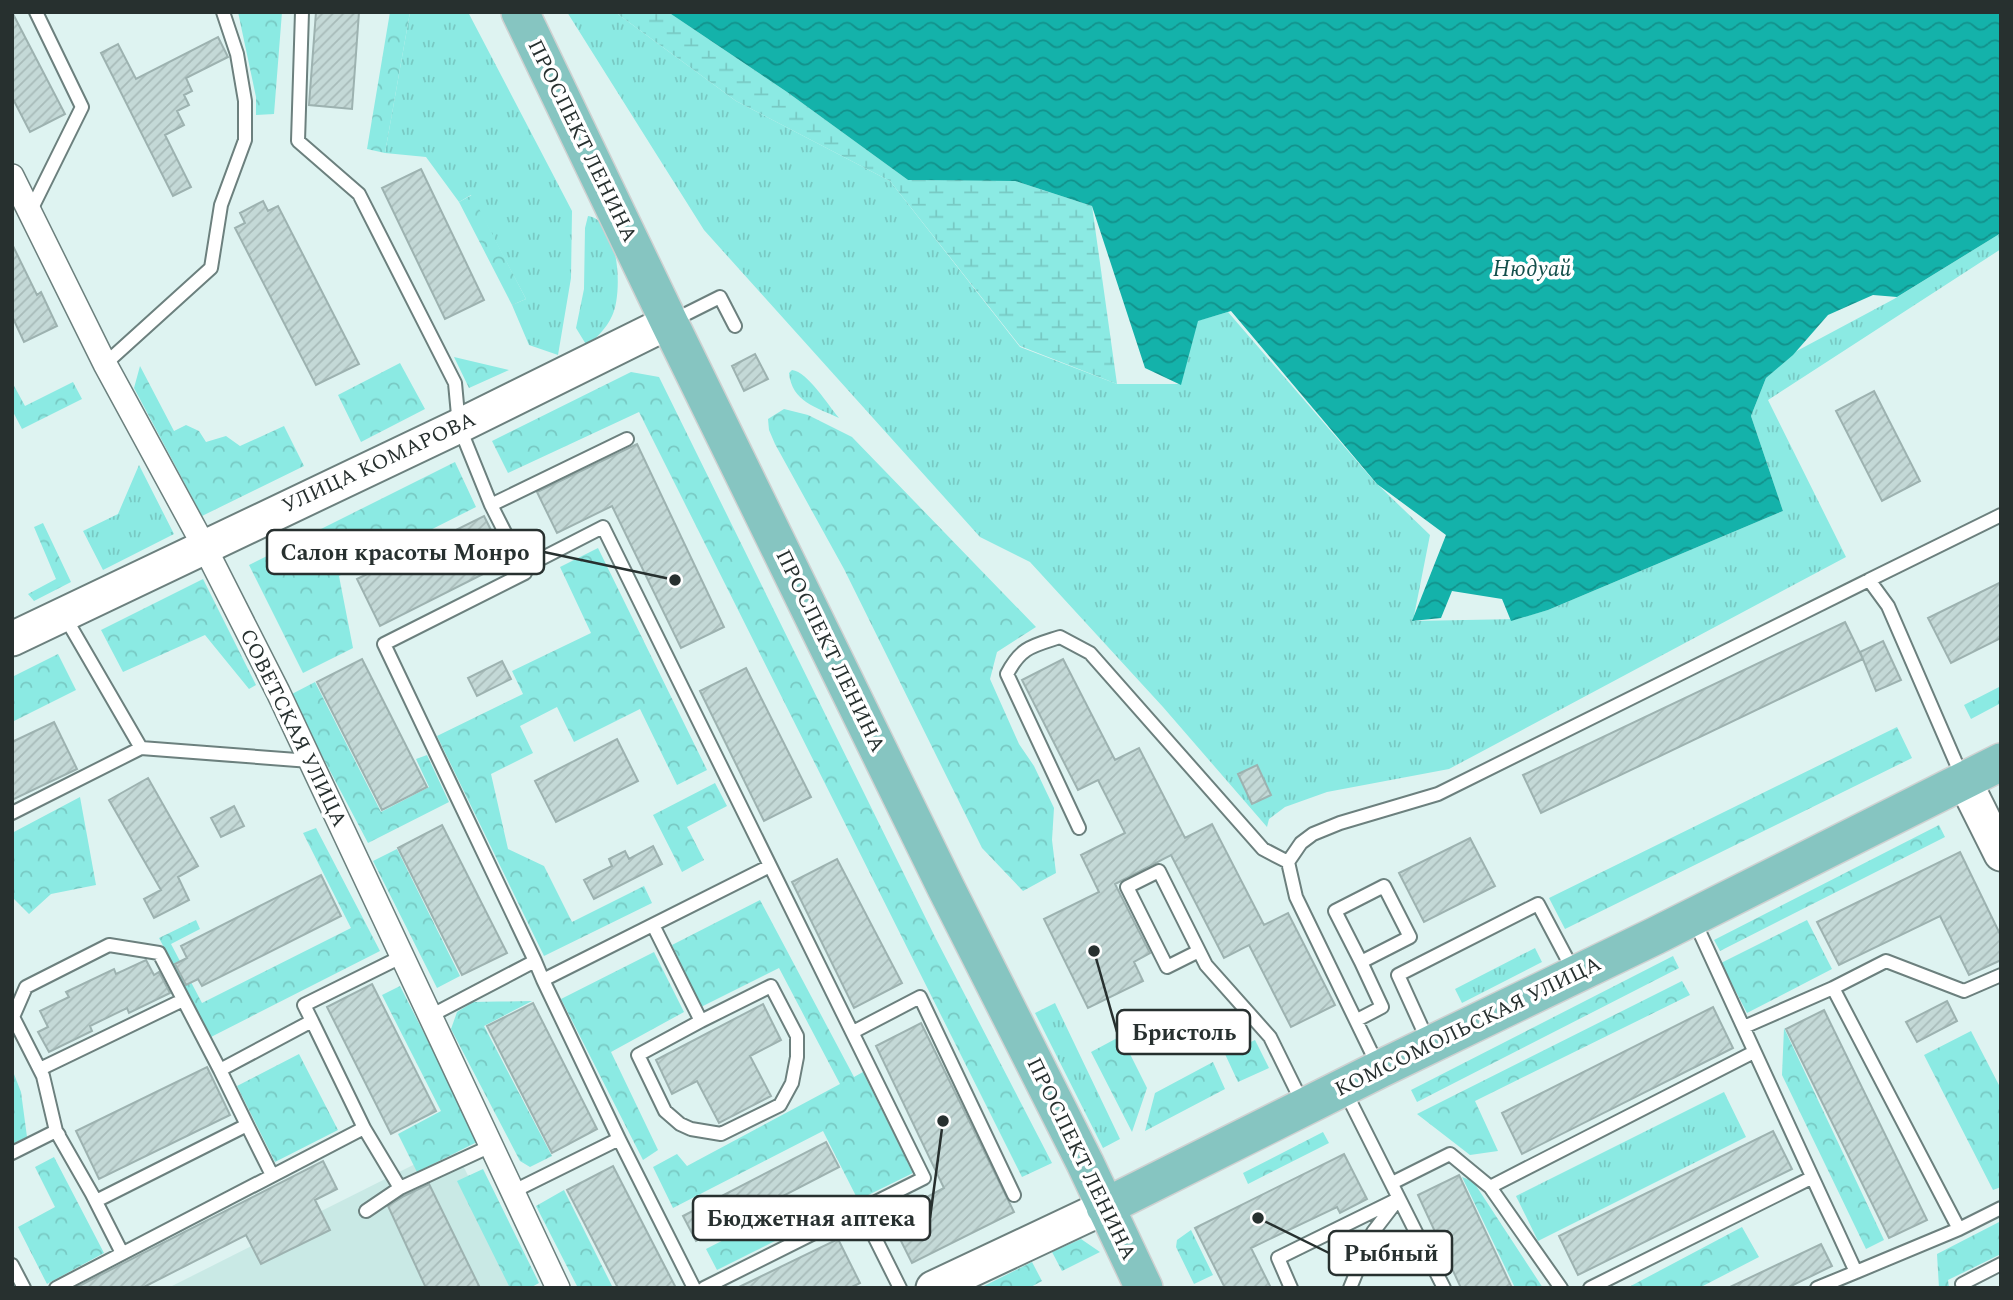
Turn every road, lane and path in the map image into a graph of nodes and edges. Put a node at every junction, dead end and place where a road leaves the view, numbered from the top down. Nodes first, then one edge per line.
1 (36, 12) edge
2 (223, 12) edge
3 (302, 12) edge
4 (520, 12) edge
5 (12, 176) edge
6 (30, 213) junction
7 (669, 322) junction
8 (735, 326) dead end
9 (105, 364) junction
10 (459, 426) junction
11 (626, 439) dead end
12 (491, 505) junction
13 (2001, 515) edge
14 (204, 546) junction
15 (526, 575) junction
16 (1869, 580) junction
17 (63, 614) junction
18 (12, 639) edge
19 (141, 748) junction
20 (310, 761) junction
21 (2001, 762) edge
22 (1964, 780) junction
23 (12, 813) edge
24 (1079, 828) dead end
25 (2001, 854) edge
26 (1287, 862) junction
27 (769, 866) junction
28 (1693, 916) junction
29 (653, 925) junction
30 (1199, 951) junction
31 (403, 956) junction
32 (536, 961) junction
33 (1361, 962) junction
34 (1575, 974) junction
35 (2001, 975) edge
36 (543, 980) junction
37 (1833, 988) junction
38 (183, 1000) junction
39 (432, 1015) junction
40 (13, 1018) edge
41 (1357, 1020) junction
42 (312, 1021) junction
43 (701, 1021) junction
44 (1745, 1027) junction
45 (853, 1032) junction
46 (1430, 1045) junction
47 (1754, 1052) junction
48 (40, 1069) junction
49 (1380, 1069) junction
50 (220, 1070) junction
51 (1343, 1088) junction
52 (1304, 1107) junction
53 (247, 1125) junction
54 (364, 1128) junction
55 (56, 1131) junction
56 (618, 1139) junction
57 (493, 1145) junction
58 (12, 1153) edge
59 (272, 1175) junction
60 (1811, 1178) junction
61 (1392, 1183) junction
62 (1490, 1187) junction
63 (400, 1188) junction
64 (514, 1191) junction
65 (1014, 1195) dead end
66 (1398, 1199) junction
67 (96, 1201) junction
68 (1105, 1207) junction
69 (2001, 1208) edge
70 (861, 1210) junction
71 (366, 1211) dead end
72 (1959, 1229) junction
73 (122, 1253) junction
74 (2001, 1264) edge
75 (12, 1265) edge
76 (1856, 1272) junction
77 (24, 1288) edge
78 (56, 1288) edge
79 (558, 1288) edge
80 (694, 1288) edge
81 (704, 1288) edge
82 (900, 1288) edge
83 (933, 1288) edge
84 (1144, 1288) edge
85 (1291, 1288) edge
86 (1350, 1288) edge
87 (1444, 1288) edge
88 (1561, 1288) edge
89 (1590, 1288) edge
90 (1817, 1288) edge
91 (1964, 1288) edge

1 - 6 lane
2 - 9 lane
3 - 10 lane
4 - 7 main road, ПРОСПЕКТ ЛЕНИНА
5 - 6 street, СОВЕТСКАЯ УЛИЦА
6 - 9 street, СОВЕТСКАЯ УЛИЦА
7 - 8 lane
7 - 10 street, УЛИЦА КОМАРОВА
7 - 68 main road, ПРОСПЕКТ ЛЕНИНА
9 - 14 street, СОВЕТСКАЯ УЛИЦА
10 - 12 lane
10 - 14 street, УЛИЦА КОМАРОВА
11 - 12 lane
12 - 15 lane
13 - 16 lane
14 - 17 street, УЛИЦА КОМАРОВА
14 - 20 street, СОВЕТСКАЯ УЛИЦА
15 - 27 lane
15 - 32 lane
16 - 22 lane
16 - 26 lane
17 - 18 street, УЛИЦА КОМАРОВА
17 - 19 lane
19 - 20 lane
19 - 23 lane
20 - 31 street, СОВЕТСКАЯ УЛИЦА
21 - 22 main road, КОМСОМОЛЬСКАЯ УЛИЦА
22 - 25 street
22 - 28 main road, КОМСОМОЛЬСКАЯ УЛИЦА
24 - 26 lane
26 - 41 lane
27 - 29 lane
27 - 45 lane
28 - 34 main road, КОМСОМОЛЬСКАЯ УЛИЦА
28 - 44 lane
29 - 36 lane
29 - 43 lane
30 - 30 lane
30 - 52 lane
31 - 39 street, СОВЕТСКАЯ УЛИЦА
31 - 42 lane
32 - 36 lane
32 - 39 lane
33 - 33 lane
33 - 41 lane
34 - 46 main road, КОМСОМОЛЬСКАЯ УЛИЦА
34 - 46 lane
35 - 37 lane
36 - 56 lane
37 - 44 lane
37 - 72 lane
38 - 40 lane
38 - 48 lane
38 - 50 lane
39 - 57 street, СОВЕТСКАЯ УЛИЦА
40 - 48 lane
41 - 49 lane
42 - 50 lane
42 - 54 lane
43 - 43 lane
44 - 47 lane
45 - 65 lane
45 - 70 lane
46 - 49 main road, КОМСОМОЛЬСКАЯ УЛИЦА
47 - 60 lane
47 - 62 lane
48 - 55 lane
49 - 51 main road, КОМСОМОЛЬСКАЯ УЛИЦА
50 - 53 lane
51 - 52 main road, КОМСОМОЛЬСКАЯ УЛИЦА
51 - 61 lane
52 - 68 main road, КОМСОМОЛЬСКАЯ УЛИЦА
53 - 59 lane
53 - 67 lane
54 - 59 lane
54 - 63 lane
55 - 58 lane
55 - 67 lane
56 - 64 lane
56 - 80 lane
57 - 63 lane
57 - 64 street, СОВЕТСКАЯ УЛИЦА
59 - 73 lane
60 - 76 lane
60 - 89 lane
61 - 62 lane
61 - 66 lane
62 - 88 lane
63 - 71 lane
64 - 79 street, СОВЕТСКАЯ УЛИЦА
66 - 85 lane
66 - 86 lane
66 - 87 lane
67 - 73 lane
68 - 83 street, КОМСОМОЛЬСКАЯ УЛИЦА
68 - 84 main road, ПРОСПЕКТ ЛЕНИНА
69 - 72 lane
70 - 81 lane
70 - 82 lane
72 - 76 lane
73 - 78 lane
74 - 91 lane
75 - 77 lane
76 - 90 lane

